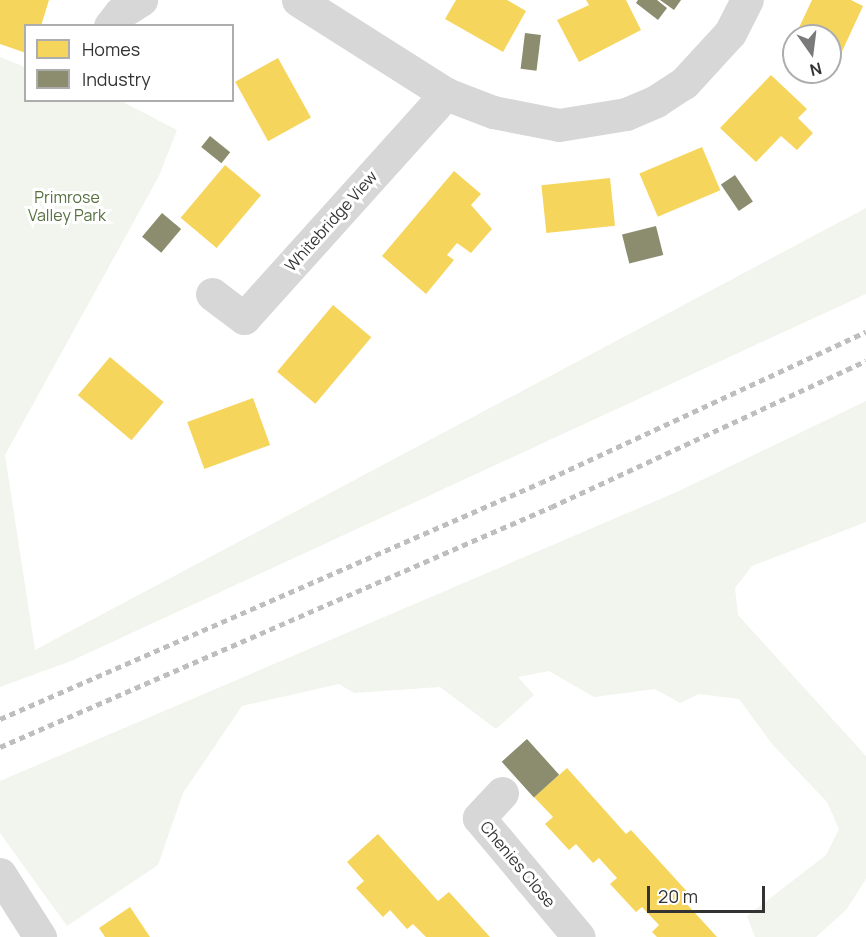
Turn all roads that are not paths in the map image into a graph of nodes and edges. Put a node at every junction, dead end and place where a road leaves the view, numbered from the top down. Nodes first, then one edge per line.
1 (141, 0) edge
2 (298, 0) edge
3 (747, 0) edge
4 (112, 24) edge
5 (446, 94) junction
6 (212, 294) dead end
7 (502, 793) dead end
8 (0, 874) edge
9 (40, 937) edge
10 (579, 937) edge

1 - 4 street
2 - 5 street
3 - 5 street
5 - 6 street, Whitebridge View
7 - 10 street, Chenies Close
8 - 9 street

